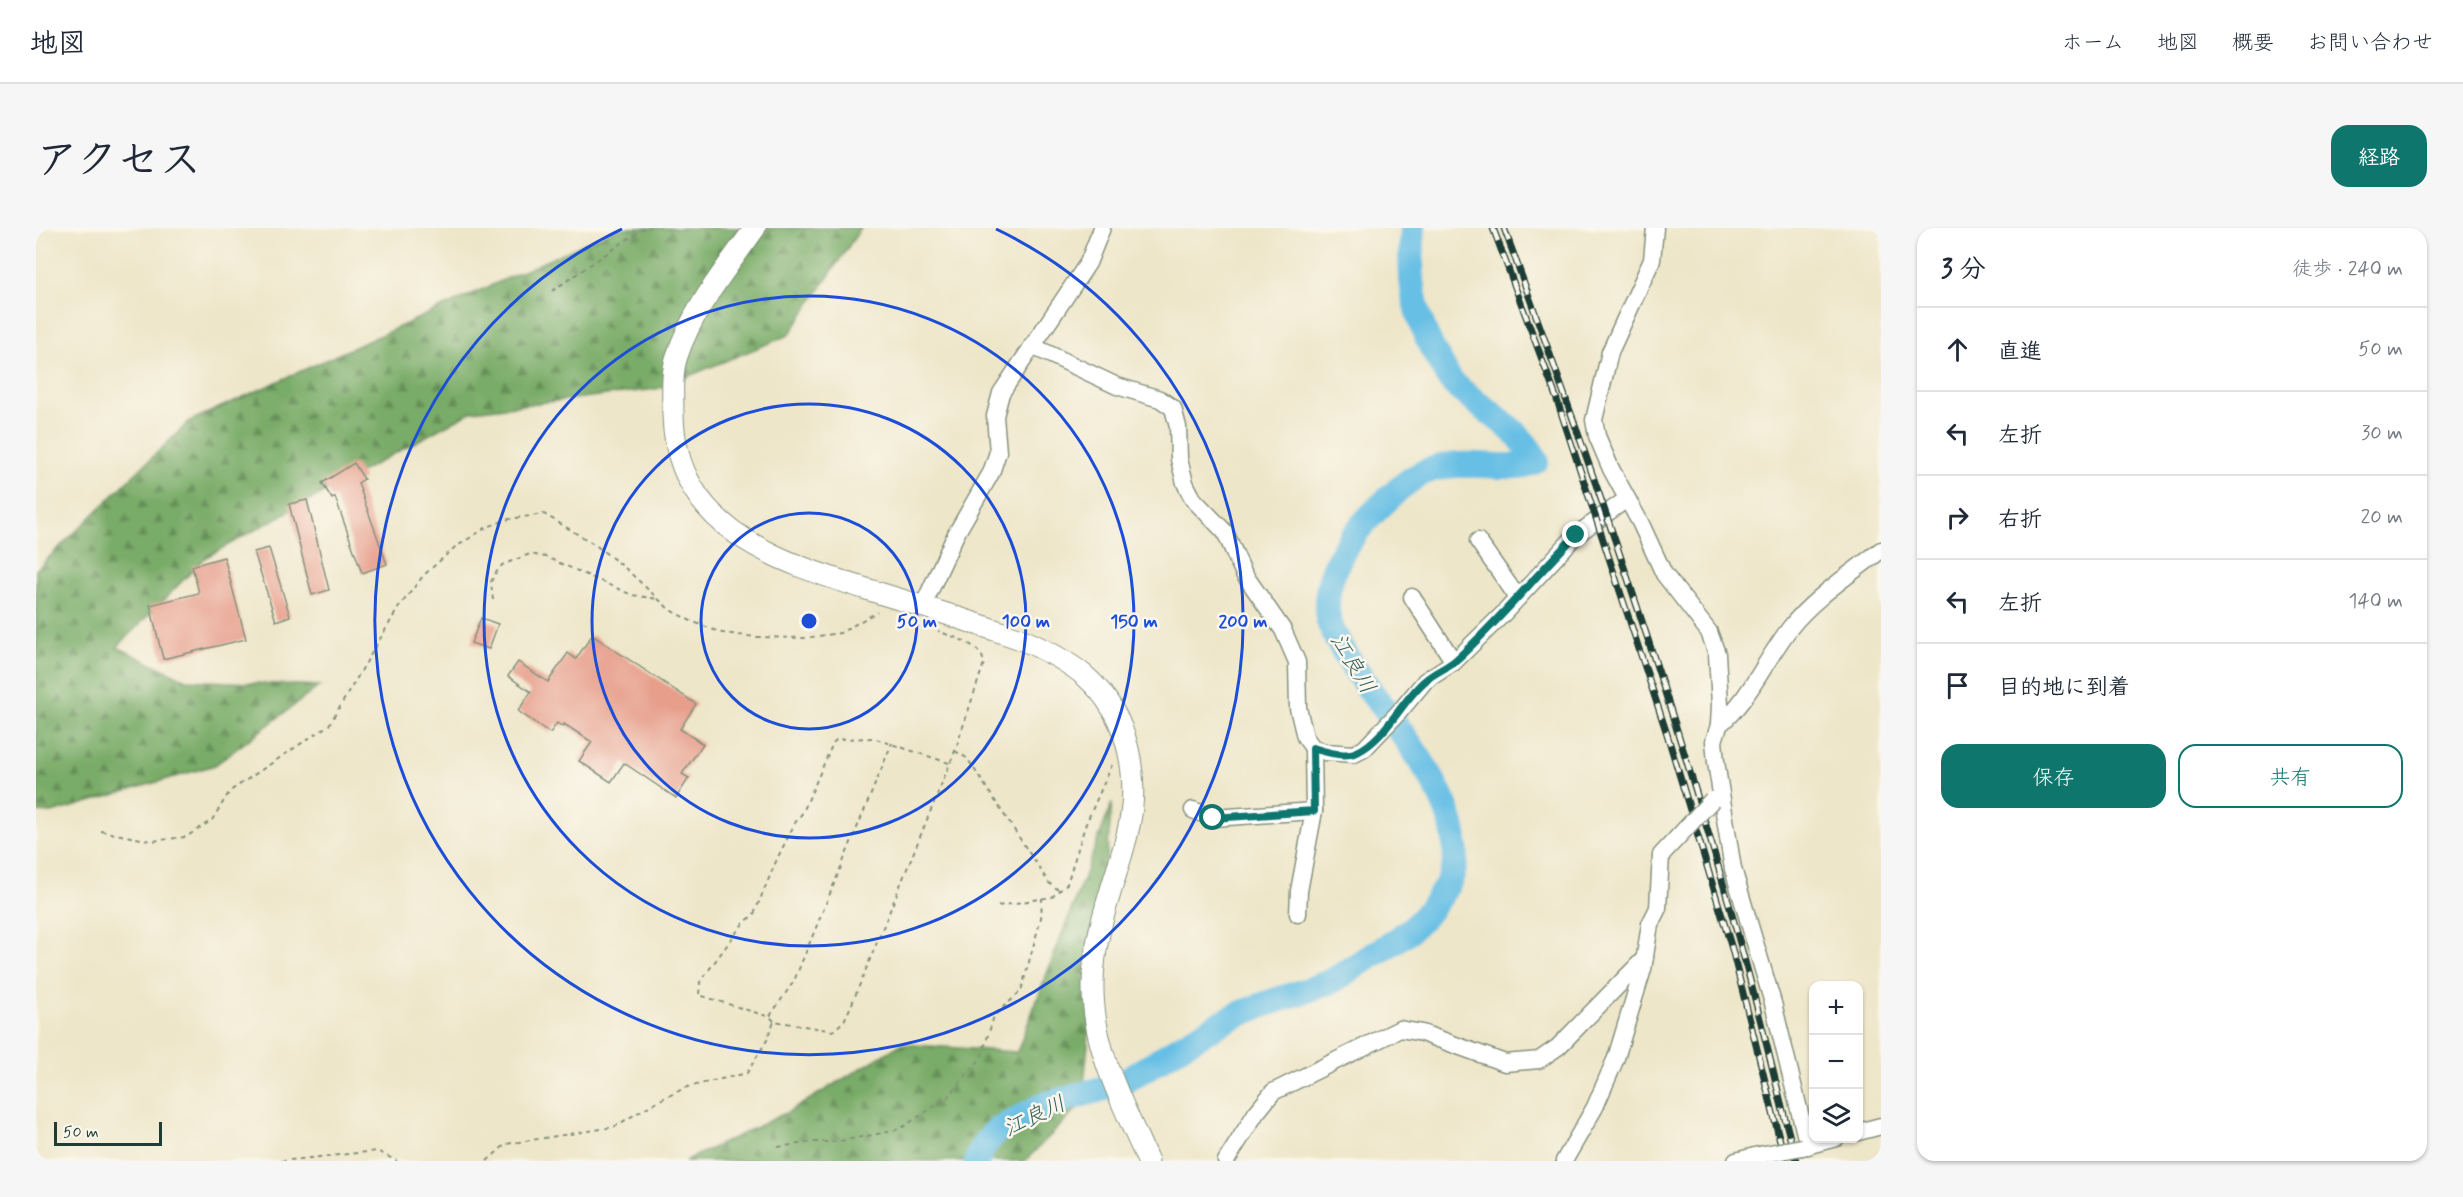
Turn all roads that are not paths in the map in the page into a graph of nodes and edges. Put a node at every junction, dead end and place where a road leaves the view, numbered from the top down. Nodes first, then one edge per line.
1 (755, 228) edge
2 (1102, 228) edge
3 (1655, 228) edge
4 (1032, 346) junction
5 (1628, 499) junction
6 (1478, 541) dead end
7 (1881, 550) edge
8 (1412, 597) dead end
9 (1518, 598) junction
10 (923, 606) junction
11 (1454, 662) junction
12 (1719, 725) junction
13 (1313, 748) junction
14 (1717, 793) junction
15 (1192, 810) dead end
16 (1314, 811) junction
17 (1298, 914) dead end
18 (1645, 958) junction
19 (1881, 1126) edge
20 (1863, 1131) edge
21 (1819, 1143) edge
22 (1805, 1147) junction
23 (1148, 1161) edge
24 (1226, 1161) edge
25 (1564, 1161) edge
26 (1736, 1161) edge

1 - 10 street
2 - 4 street
3 - 5 street
4 - 10 street
4 - 13 street
5 - 9 street
5 - 12 street
6 - 9 street
7 - 12 street
8 - 11 street
9 - 11 street
10 - 23 street
11 - 13 street
12 - 14 street
13 - 16 street
14 - 18 street, bridge
14 - 22 street
15 - 16 street
16 - 17 street
18 - 24 street
18 - 25 street
19 - 20 street
21 - 22 street
22 - 26 street, bridge

